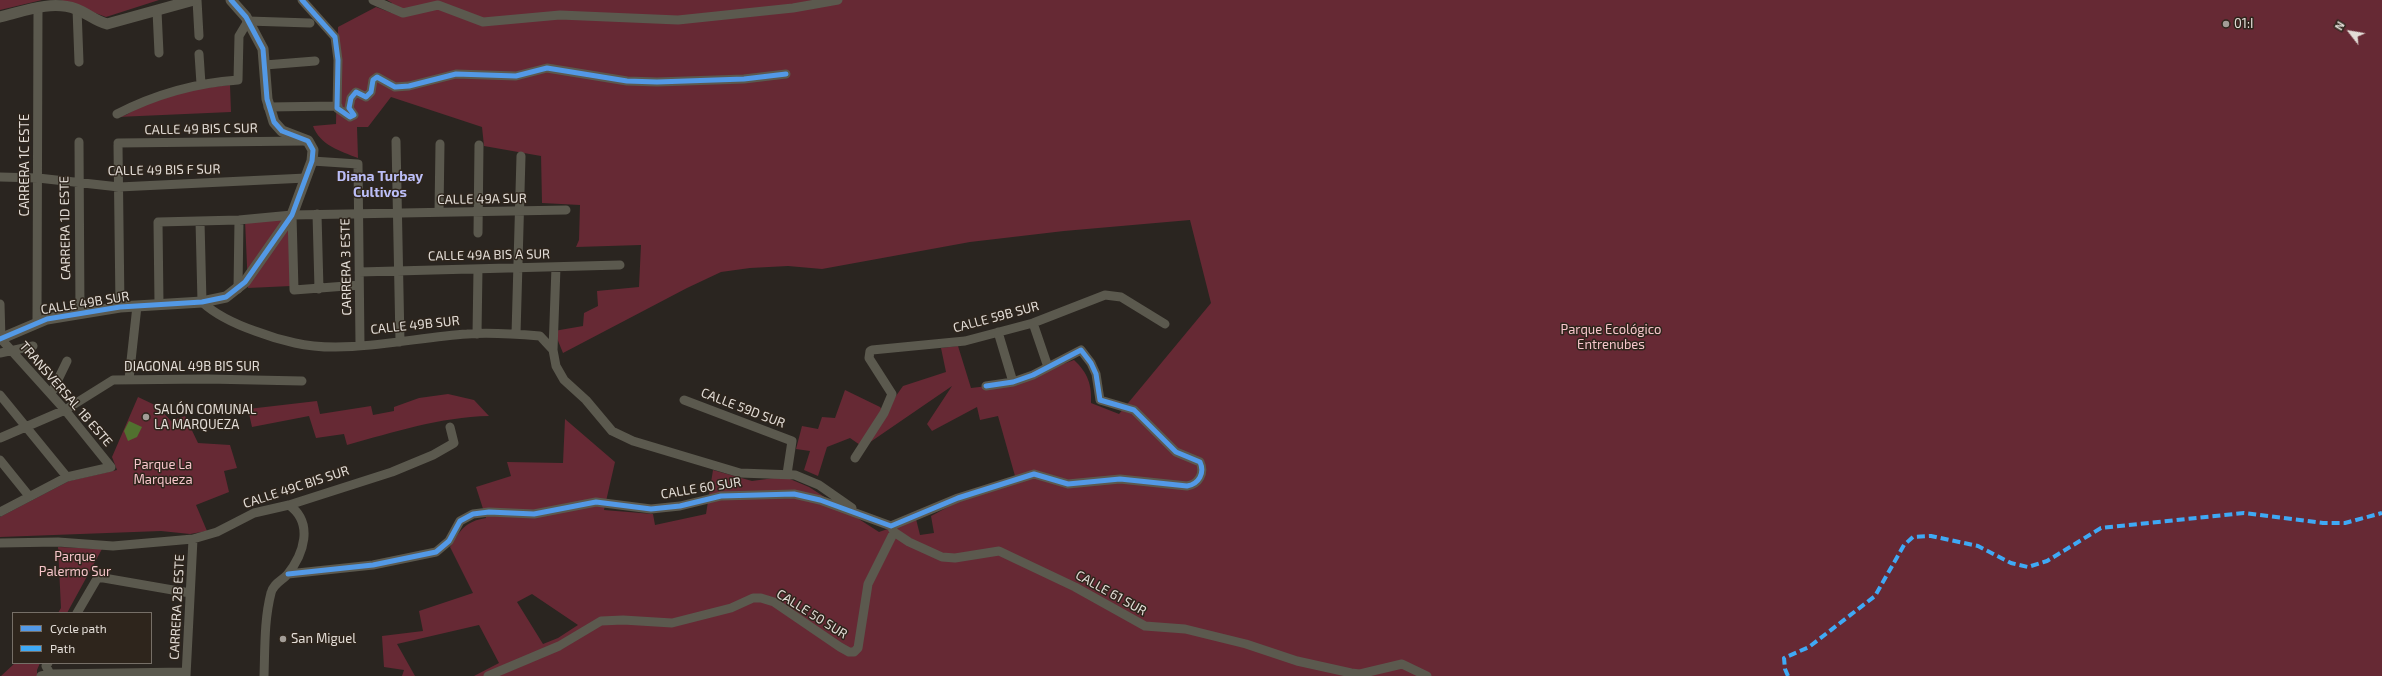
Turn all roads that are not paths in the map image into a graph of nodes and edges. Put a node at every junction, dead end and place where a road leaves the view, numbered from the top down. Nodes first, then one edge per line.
1 (195, 0) edge
2 (231, 0) edge
3 (302, 0) edge
4 (373, 0) edge
5 (838, 0) edge
6 (38, 7) junction
7 (77, 9) junction
8 (157, 11) junction
9 (0, 17) edge
10 (248, 21) junction
11 (310, 23) dead end
12 (198, 36) dead end
13 (159, 53) dead end
14 (199, 54) dead end
15 (314, 61) dead end
16 (78, 62) dead end
17 (265, 65) junction
18 (786, 74) dead end
19 (201, 84) junction
20 (268, 107) junction
21 (338, 107) junction
22 (117, 114) dead end
23 (308, 141) junction
24 (396, 141) dead end
25 (79, 142) dead end
26 (440, 144) dead end
27 (479, 145) dead end
28 (521, 156) dead end
29 (312, 161) junction
30 (0, 177) edge
31 (38, 178) junction
32 (306, 178) junction
33 (77, 182) junction
34 (119, 187) junction
35 (566, 210) dead end
36 (520, 211) junction
37 (439, 212) junction
38 (478, 212) junction
39 (398, 213) junction
40 (317, 214) junction
41 (358, 214) junction
42 (292, 215) junction
43 (239, 220) junction
44 (200, 221) junction
45 (478, 232) dead end
46 (620, 265) dead end
47 (556, 267) junction
48 (518, 268) junction
49 (478, 269) junction
50 (399, 271) junction
51 (359, 272) junction
52 (359, 285) junction
53 (238, 289) junction
54 (319, 289) junction
55 (202, 302) junction
56 (0, 304) edge
57 (159, 304) junction
58 (137, 306) junction
59 (120, 308) junction
60 (80, 314) junction
61 (37, 322) junction
62 (1033, 323) junction
63 (1165, 324) dead end
64 (998, 332) junction
65 (477, 334) junction
66 (516, 334) junction
67 (1, 339) edge
68 (400, 342) junction
69 (360, 345) junction
70 (33, 346) dead end
71 (553, 350) junction
72 (12, 351) junction
73 (0, 353) edge
74 (67, 361) dead end
75 (1048, 367) junction
76 (129, 379) junction
77 (302, 381) dead end
78 (1013, 382) junction
79 (986, 386) dead end
80 (51, 394) junction
81 (0, 395) edge
82 (684, 400) dead end
83 (64, 410) junction
84 (24, 427) junction
85 (450, 427) dead end
86 (0, 438) edge
87 (855, 458) dead end
88 (0, 460) edge
89 (787, 474) junction
90 (67, 478) junction
91 (29, 496) junction
92 (289, 504) junction
93 (0, 512) edge
94 (863, 515) junction
95 (892, 529) junction
96 (193, 539) junction
97 (0, 543) edge
98 (288, 574) junction
99 (190, 593) junction
100 (78, 612) edge
101 (47, 664) edge
102 (186, 674) edge
103 (45, 675) edge
104 (264, 676) edge
105 (488, 676) edge
106 (1427, 676) edge

1 - 8 street
1 - 12 street
2 - 10 street
3 - 21 street
4 - 5 street
6 - 7 street
6 - 9 street
6 - 31 street, CARRERA 1C ESTE
7 - 8 street
7 - 16 street
8 - 13 street
10 - 11 street
10 - 17 street
10 - 19 street
14 - 19 street
15 - 17 street
17 - 20 street
18 - 21 street
19 - 22 street
20 - 21 street
20 - 23 street
23 - 29 street
23 - 34 street, CALLE 49 BIS C SUR
24 - 39 street
25 - 33 street, CARRERA 1D ESTE
26 - 37 street
27 - 38 street
28 - 36 street
29 - 32 street
29 - 41 street, CARRERA 3 ESTE
30 - 31 street, CALLE 49 BIS F SUR
31 - 33 street, CALLE 49 BIS F SUR
31 - 61 street, CARRERA 1C ESTE
32 - 34 street, CALLE 49 BIS F SUR
32 - 42 street
33 - 34 street, CALLE 49 BIS F SUR
33 - 60 street, CARRERA 1D ESTE
34 - 59 street
35 - 36 street, CALLE 49A SUR
36 - 38 street, CALLE 49A SUR
36 - 48 street
37 - 38 street, CALLE 49A SUR
37 - 39 street, CALLE 49A SUR
38 - 45 street
39 - 41 street, CALLE 49A SUR
39 - 50 street
40 - 41 street, CALLE 49A SUR
40 - 42 street, CALLE 49A SUR
40 - 54 street
41 - 51 street, CARRERA 3 ESTE
42 - 43 street, CALLE 49A SUR
42 - 53 street
42 - 54 street
43 - 44 street, CALLE 49A SUR
43 - 53 street
44 - 55 street
44 - 57 street, CALLE 49A SUR
46 - 47 street, CALLE 49A BIS A SUR
47 - 48 street, CALLE 49A BIS A SUR
47 - 71 street
48 - 49 street, CALLE 49A BIS A SUR
48 - 66 street
49 - 50 street, CALLE 49A BIS A SUR
49 - 65 street
50 - 51 street, CALLE 49A BIS A SUR
50 - 68 street
51 - 52 street, CARRERA 3 ESTE
52 - 54 street
52 - 69 street, CARRERA 3 ESTE
53 - 55 street
55 - 57 street, CALLE 49B SUR
55 - 69 street, CALLE 49B SUR
56 - 67 street
57 - 58 street, CALLE 49B SUR
58 - 59 street, CALLE 49B SUR
58 - 76 street
59 - 60 street, CALLE 49B SUR
60 - 61 street, CALLE 49B SUR
61 - 67 street, CALLE 49B SUR
62 - 63 street, CALLE 59B SUR
62 - 64 street, CALLE 59B SUR
62 - 75 street
64 - 78 street
64 - 87 street, CALLE 59B SUR
65 - 66 street, CALLE 49B SUR
65 - 68 street, CALLE 49B SUR
66 - 71 street, CALLE 49B SUR
67 - 72 street, TRANSVERSAL 1B ESTE
68 - 69 street, CALLE 49B SUR
70 - 72 street
71 - 89 street
72 - 73 street
72 - 80 street, TRANSVERSAL 1B ESTE
74 - 80 street
75 - 78 street
75 - 95 street
76 - 77 street, DIAGONAL 49B BIS SUR
76 - 83 street, DIAGONAL 49B BIS SUR
78 - 79 street
80 - 83 street, TRANSVERSAL 1B ESTE
81 - 84 street
82 - 89 street, CALLE 59D SUR
83 - 84 street, DIAGONAL 49B BIS SUR
83 - 90 street, TRANSVERSAL 1B ESTE
84 - 86 street, DIAGONAL 49B BIS SUR
84 - 90 street
85 - 92 street, CALLE 49C BIS SUR
88 - 91 street
89 - 94 street
90 - 91 street
91 - 93 street
92 - 96 street, CALLE 49C BIS SUR
92 - 98 street
94 - 95 street, CALLE 60 SUR
94 - 98 street, CALLE 60 SUR
95 - 105 street, CALLE 50 SUR
95 - 106 street, CALLE 61 SUR
96 - 97 street, CALLE 49C BIS SUR
96 - 99 street, CARRERA 2B ESTE
98 - 104 street
99 - 100 street
99 - 102 street, CARRERA 2B ESTE
101 - 103 street
102 - 103 street

